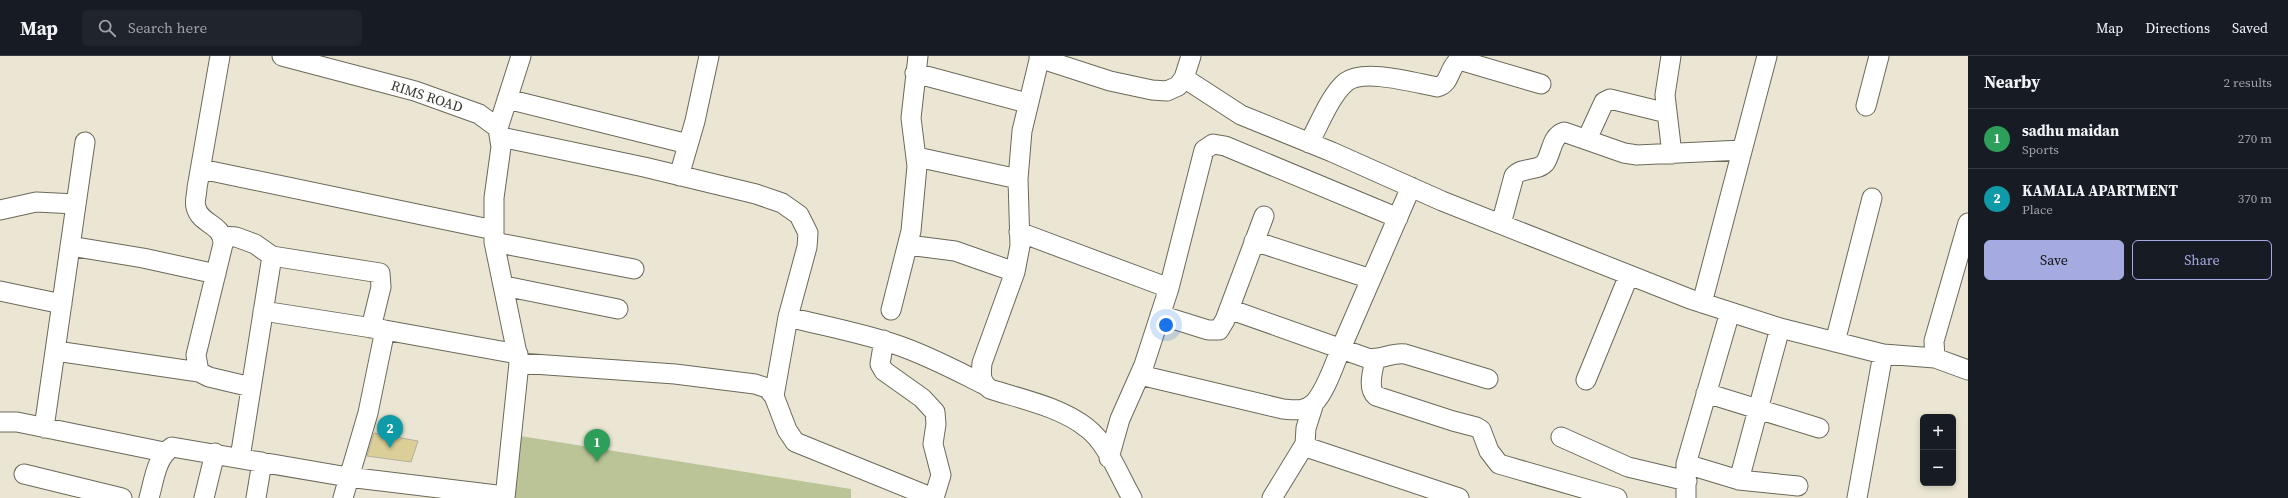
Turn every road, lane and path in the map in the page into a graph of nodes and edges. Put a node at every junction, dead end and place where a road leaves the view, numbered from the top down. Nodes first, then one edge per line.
1 (220, 56) edge
2 (282, 56) edge
3 (521, 56) edge
4 (710, 56) edge
5 (1191, 56) edge
6 (1671, 56) edge
7 (1767, 56) edge
8 (1879, 56) edge
9 (1040, 57) edge
10 (917, 64) edge
11 (1184, 78) junction
12 (1541, 84) dead end
13 (507, 99) junction
14 (1027, 103) junction
15 (1866, 106) dead end
16 (1667, 113) junction
17 (500, 132) junction
18 (1588, 139) junction
19 (85, 142) dead end
20 (1309, 142) junction
21 (688, 144) junction
22 (1742, 150) junction
23 (1672, 154) junction
24 (917, 157) junction
25 (201, 169) junction
26 (679, 176) junction
27 (1018, 179) junction
28 (1411, 187) junction
29 (1872, 198) dead end
30 (76, 204) junction
31 (0, 210) edge
32 (1264, 216) dead end
33 (1398, 218) junction
34 (1968, 223) edge
35 (1501, 224) junction
36 (1019, 232) junction
37 (223, 236) junction
38 (494, 236) junction
39 (1254, 241) junction
40 (908, 245) junction
41 (70, 246) junction
42 (272, 256) junction
43 (634, 269) dead end
44 (1015, 272) junction
45 (216, 274) junction
46 (1629, 275) junction
47 (1371, 280) junction
48 (504, 286) junction
49 (1170, 288) junction
50 (0, 291) edge
51 (1702, 303) junction
52 (62, 304) junction
53 (618, 309) dead end
54 (1229, 309) junction
55 (891, 310) dead end
56 (263, 311) junction
57 (1730, 312) junction
58 (1160, 315) junction
59 (788, 317) junction
60 (1780, 328) junction
61 (378, 329) junction
62 (884, 340) junction
63 (1835, 342) junction
64 (1340, 350) junction
65 (56, 351) junction
66 (1883, 354) junction
67 (1935, 358) junction
68 (519, 359) junction
69 (1375, 359) junction
70 (1968, 370) edge
71 (200, 372) junction
72 (1140, 375) junction
73 (1488, 379) dead end
74 (1586, 380) dead end
75 (983, 384) junction
76 (251, 387) junction
77 (1706, 393) junction
78 (774, 396) junction
79 (1314, 403) junction
80 (1758, 409) junction
81 (0, 422) edge
82 (44, 428) junction
83 (1819, 428) dead end
84 (1560, 437) dead end
85 (1305, 444) junction
86 (164, 452) junction
87 (215, 453) junction
88 (240, 458) junction
89 (1109, 458) junction
90 (262, 462) junction
91 (24, 474) dead end
92 (348, 477) junction
93 (1739, 480) junction
94 (1686, 481) edge
95 (1798, 486) dead end
96 (418, 492) edge
97 (505, 497) edge
98 (122, 498) edge
99 (148, 498) edge
100 (204, 498) edge
101 (256, 498) edge
102 (343, 498) edge
103 (934, 498) edge
104 (1132, 498) edge
105 (1272, 498) edge
106 (1460, 498) edge
107 (1617, 498) edge
108 (1857, 498) edge

1 - 25 street
2 - 17 street, RIMS ROAD
3 - 13 street
4 - 21 street
5 - 11 street
6 - 16 street
7 - 22 street
8 - 15 street
9 - 11 street
9 - 14 street
10 - 14 street
10 - 24 street
11 - 20 street
12 - 20 street
13 - 17 street
13 - 21 street
14 - 27 street
16 - 18 street
16 - 23 street
17 - 26 street
17 - 38 street
18 - 23 street
18 - 35 street
19 - 30 street
20 - 28 street
21 - 26 street
22 - 23 street
22 - 51 street
24 - 27 street
24 - 40 street
25 - 37 street
25 - 38 street
26 - 59 street
27 - 36 street
28 - 33 street
28 - 35 street
29 - 63 street
30 - 31 street
30 - 41 street
32 - 39 street
33 - 47 street
33 - 49 street
34 - 67 street
35 - 46 street
36 - 44 street
36 - 49 street
37 - 42 street
37 - 45 street
38 - 43 street
38 - 48 street
39 - 47 street
39 - 54 street
40 - 44 street
40 - 55 street
41 - 45 street
41 - 52 street
42 - 56 street
42 - 61 street
44 - 75 street
45 - 71 street
46 - 51 street
46 - 74 street
47 - 64 street
48 - 53 street
48 - 68 street
49 - 58 street
50 - 52 street
51 - 57 street
52 - 65 street
54 - 58 street
54 - 64 street
56 - 61 street
56 - 76 street
57 - 60 street
57 - 77 street
58 - 72 street
59 - 62 street
59 - 78 street
60 - 63 street
60 - 80 street
61 - 68 street
61 - 92 street
62 - 75 street
62 - 103 street
63 - 66 street
64 - 69 street
64 - 79 street
65 - 71 street
65 - 82 street
66 - 67 street
66 - 108 street
67 - 70 street
68 - 78 street
68 - 97 street
69 - 73 street
69 - 107 street
71 - 76 street
72 - 79 street
72 - 89 street
75 - 89 street
76 - 88 street
77 - 80 street
77 - 94 street
78 - 103 street
79 - 85 street
80 - 83 street
80 - 93 street
81 - 82 street
82 - 86 street
84 - 94 street
85 - 105 street
85 - 106 street
86 - 87 street
86 - 99 street
87 - 88 street
87 - 100 street
88 - 90 street
89 - 104 street
90 - 92 street
90 - 101 street
91 - 98 street
92 - 96 street
92 - 102 street
93 - 94 street
93 - 95 street
96 - 97 street

